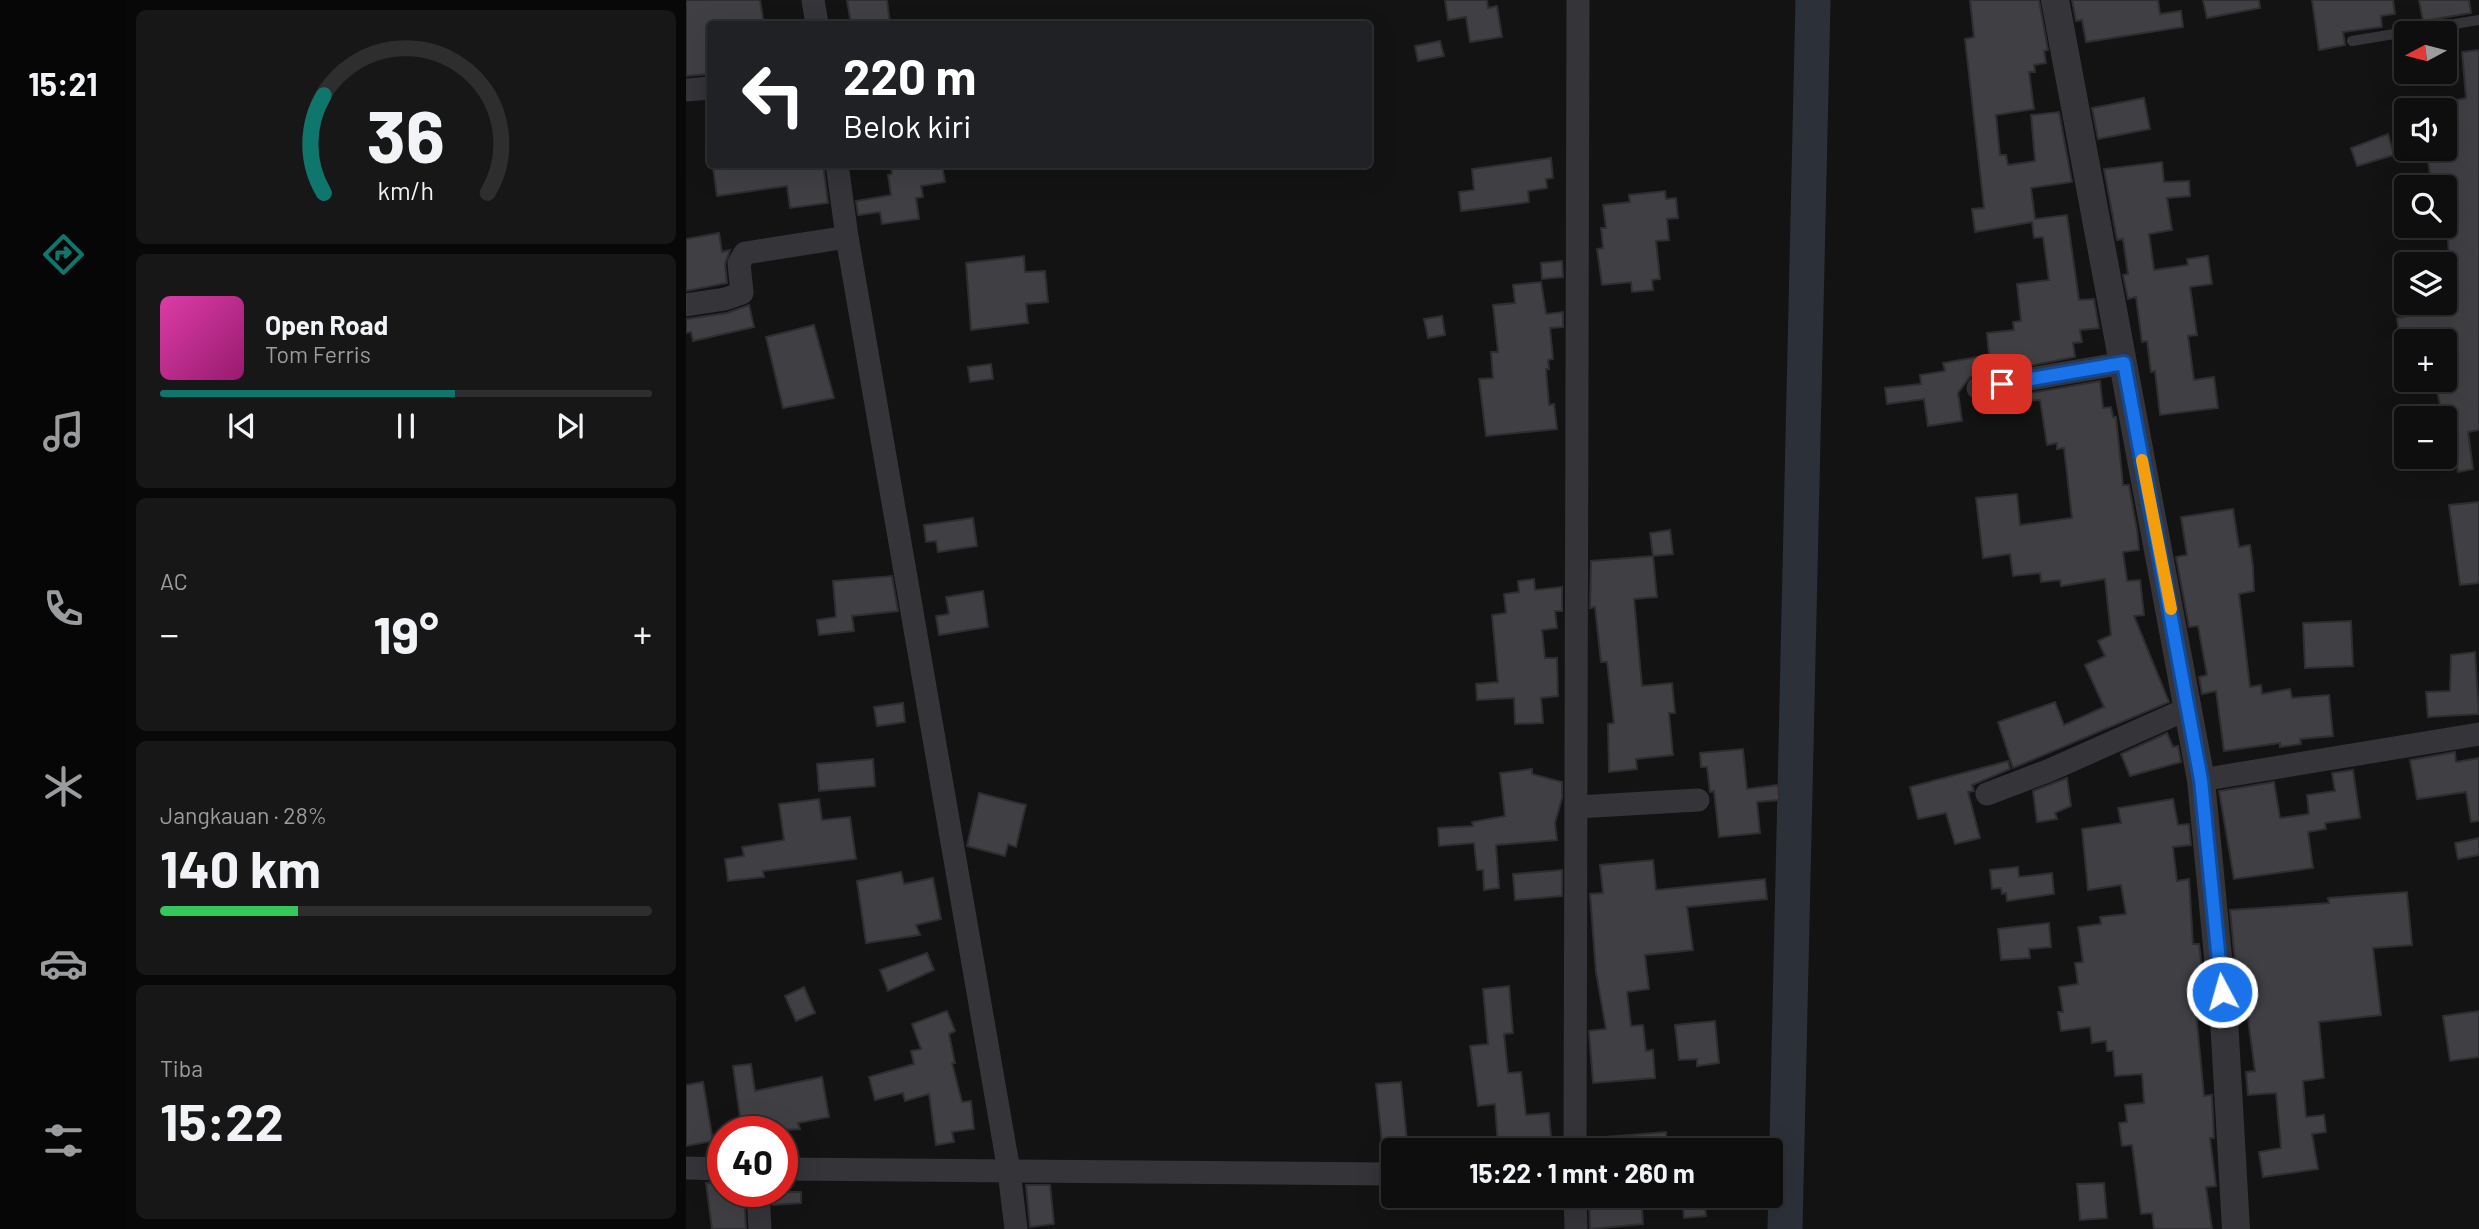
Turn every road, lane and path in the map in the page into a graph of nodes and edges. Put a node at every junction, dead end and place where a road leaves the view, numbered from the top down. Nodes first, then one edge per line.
1 (813, 0) edge
2 (1578, 0) edge
3 (2055, 0) edge
4 (2479, 20) edge
5 (816, 21) edge
6 (2352, 41) dead end
7 (707, 88) edge
8 (686, 90) edge
9 (838, 168) edge
10 (847, 237) junction
11 (686, 305) edge
12 (2124, 363) junction
13 (1978, 388) dead end
14 (2187, 709) junction
15 (2479, 734) edge
16 (2201, 780) junction
17 (1987, 794) dead end
18 (1698, 800) dead end
19 (1577, 807) junction
20 (1574, 1138) edge
21 (686, 1168) edge
22 (707, 1168) edge
23 (798, 1169) edge
24 (1009, 1171) junction
25 (1381, 1174) edge
26 (759, 1207) edge
27 (1575, 1208) edge
28 (760, 1229) edge
29 (1016, 1229) edge
30 (1576, 1229) edge
31 (2236, 1229) edge

1 - 5 street
2 - 19 street
3 - 12 street
4 - 6 lane
7 - 8 street
9 - 10 street
10 - 11 street
10 - 24 street
12 - 13 street
12 - 14 street
14 - 16 street
14 - 17 street
15 - 16 street
16 - 31 street
18 - 19 street
19 - 20 street
21 - 22 street
23 - 24 street
24 - 25 street
24 - 29 street
26 - 28 street
27 - 30 street

